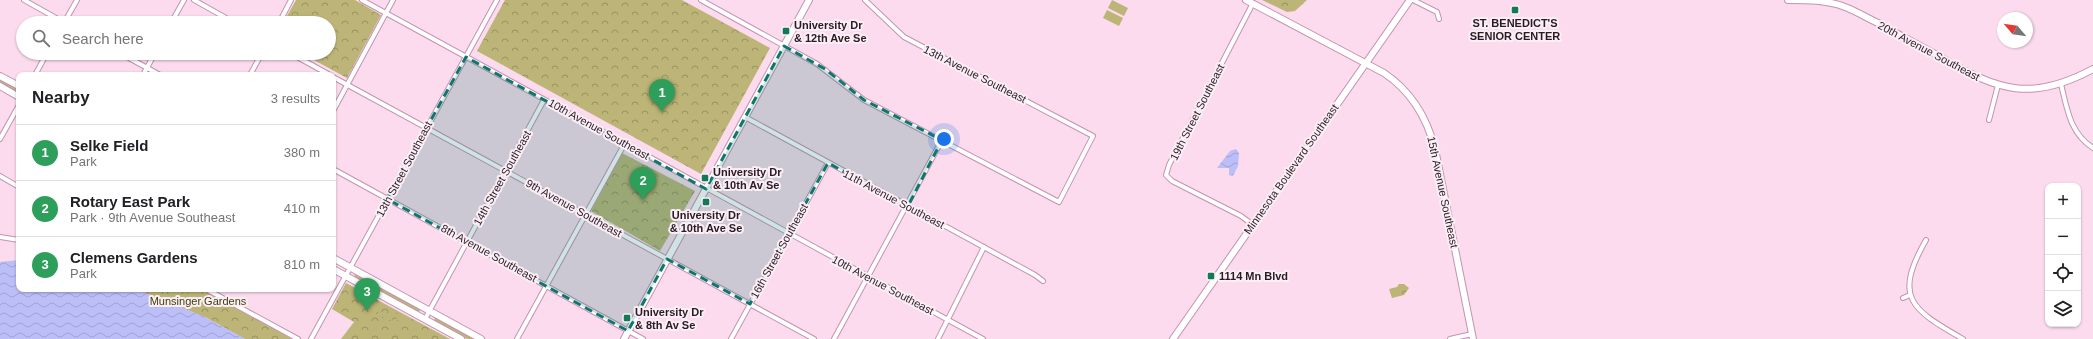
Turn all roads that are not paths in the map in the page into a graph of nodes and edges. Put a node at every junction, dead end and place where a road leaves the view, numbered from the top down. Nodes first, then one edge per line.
1 (24, 0) edge
2 (77, 0) edge
3 (184, 0) edge
4 (194, 0) edge
5 (291, 0) edge
6 (362, 0) edge
7 (393, 0) edge
8 (497, 0) edge
9 (701, 0) edge
10 (809, 0) edge
11 (865, 0) edge
12 (1246, 0) edge
13 (1410, 0) edge
14 (1413, 0) edge
15 (1788, 0) edge
16 (1253, 4) junction
17 (386, 13) junction
18 (53, 16) edge
19 (69, 16) edge
20 (175, 16) edge
21 (223, 16) edge
22 (283, 16) edge
23 (1440, 19) dead end
24 (784, 46) junction
25 (466, 57) junction
26 (43, 60) edge
27 (133, 60) edge
28 (151, 60) edge
29 (258, 60) edge
30 (303, 60) edge
31 (1366, 62) junction
32 (147, 68) junction
33 (2093, 69) edge
34 (37, 72) edge
35 (145, 72) edge
36 (154, 72) edge
37 (252, 72) edge
38 (325, 72) edge
39 (0, 76) edge
40 (336, 78) edge
41 (16, 84) edge
42 (347, 84) junction
43 (2061, 84) junction
44 (1998, 85) junction
45 (0, 86) edge
46 (16, 95) edge
47 (544, 100) junction
48 (336, 105) edge
49 (16, 110) edge
50 (744, 117) junction
51 (1989, 120) dead end
52 (426, 128) junction
53 (0, 139) edge
54 (942, 140) junction
55 (625, 143) junction
56 (2093, 148) edge
57 (828, 163) junction
58 (506, 170) junction
59 (336, 171) edge
60 (0, 176) edge
61 (16, 185) edge
62 (706, 189) junction
63 (387, 199) junction
64 (908, 206) junction
65 (586, 214) junction
66 (1253, 225) junction
67 (789, 234) junction
68 (0, 238) edge
69 (16, 240) edge
70 (1926, 240) dead end
71 (467, 241) junction
72 (984, 247) junction
73 (668, 259) junction
74 (336, 260) edge
75 (350, 268) junction
76 (336, 271) edge
77 (346, 276) junction
78 (868, 277) junction
79 (1043, 281) dead end
80 (546, 285) junction
81 (212, 292) edge
82 (1910, 295) junction
83 (1902, 298) dead end
84 (750, 304) junction
85 (429, 310) junction
86 (425, 319) junction
87 (948, 320) junction
88 (628, 331) junction
89 (1472, 336) edge
90 (298, 339) edge
91 (311, 339) edge
92 (462, 339) edge
93 (481, 339) edge
94 (517, 339) edge
95 (624, 339) edge
96 (643, 339) edge
97 (731, 339) edge
98 (814, 339) edge
99 (834, 339) edge
100 (938, 339) edge
101 (983, 339) edge
102 (1173, 339) edge
103 (1450, 339) edge
104 (1963, 339) edge

1 - 18 street
2 - 19 street
3 - 20 street
4 - 21 street
5 - 22 street
6 - 17 street, 10th Avenue Southeast
7 - 17 street
8 - 25 street, 13th Street Southeast
9 - 24 street
10 - 24 street
11 - 54 street, 13th Avenue Southeast
12 - 16 street, 15th Avenue Southeast
13 - 31 street, Minnesota Boulevard Southeast
14 - 23 street
15 - 44 street, 20th Avenue Southeast
16 - 31 street, 15th Avenue Southeast
16 - 66 street, 19th Street Southeast
17 - 25 street, 10th Avenue Southeast
17 - 42 street
24 - 50 street
24 - 54 street
25 - 47 street, 10th Avenue Southeast
25 - 52 street, 13th Street Southeast
26 - 34 street
27 - 32 street
28 - 32 street
29 - 37 street
30 - 38 street
31 - 66 street, Minnesota Boulevard Southeast
31 - 89 street, 15th Avenue Southeast
32 - 35 street
32 - 36 street
33 - 43 street, 20th Avenue Southeast
39 - 41 street
40 - 42 street, 9th Avenue Southeast
42 - 48 street
42 - 52 street, 9th Avenue Southeast
43 - 44 street, 20th Avenue Southeast
43 - 56 street
44 - 51 street
45 - 46 street
47 - 55 street, 10th Avenue Southeast
47 - 58 street, 14th Street Southeast
49 - 53 street
50 - 57 street, 11th Avenue Southeast
50 - 62 street
52 - 58 street, 9th Avenue Southeast
52 - 63 street, 13th Street Southeast
54 - 64 street
55 - 62 street, 10th Avenue Southeast
55 - 65 street
57 - 64 street, 11th Avenue Southeast
57 - 67 street, 16th Street Southeast
58 - 65 street, 9th Avenue Southeast
58 - 71 street, 14th Street Southeast
59 - 63 street, 8th Avenue Southeast
60 - 61 street
62 - 67 street, 10th Avenue Southeast
62 - 73 street
63 - 71 street, 8th Avenue Southeast
63 - 75 street, 13th Street Southeast
64 - 72 street, 11th Avenue Southeast
64 - 78 street
65 - 73 street, 9th Avenue Southeast
65 - 80 street
66 - 102 street, Minnesota Boulevard Southeast
67 - 78 street, 10th Avenue Southeast
67 - 84 street, 16th Street Southeast
68 - 69 street
70 - 82 street
71 - 80 street, 8th Avenue Southeast
71 - 85 street, 14th Street Southeast
72 - 79 street, 11th Avenue Southeast
72 - 87 street
73 - 84 street, 9th Avenue Southeast
73 - 88 street
74 - 75 street
75 - 77 street, 13th Street Southeast
75 - 85 street
76 - 77 street
77 - 86 street
77 - 91 street, 13th Street Southeast
78 - 87 street, 10th Avenue Southeast
78 - 99 street
80 - 88 street, 8th Avenue Southeast
80 - 94 street
81 - 90 street
82 - 83 street
82 - 104 street
84 - 97 street, 16th Street Southeast
84 - 98 street, 9th Avenue Southeast
85 - 86 street, 14th Street Southeast
85 - 93 street
86 - 92 street
87 - 100 street
87 - 101 street, 10th Avenue Southeast
88 - 95 street
88 - 96 street, 8th Avenue Southeast
89 - 103 street

